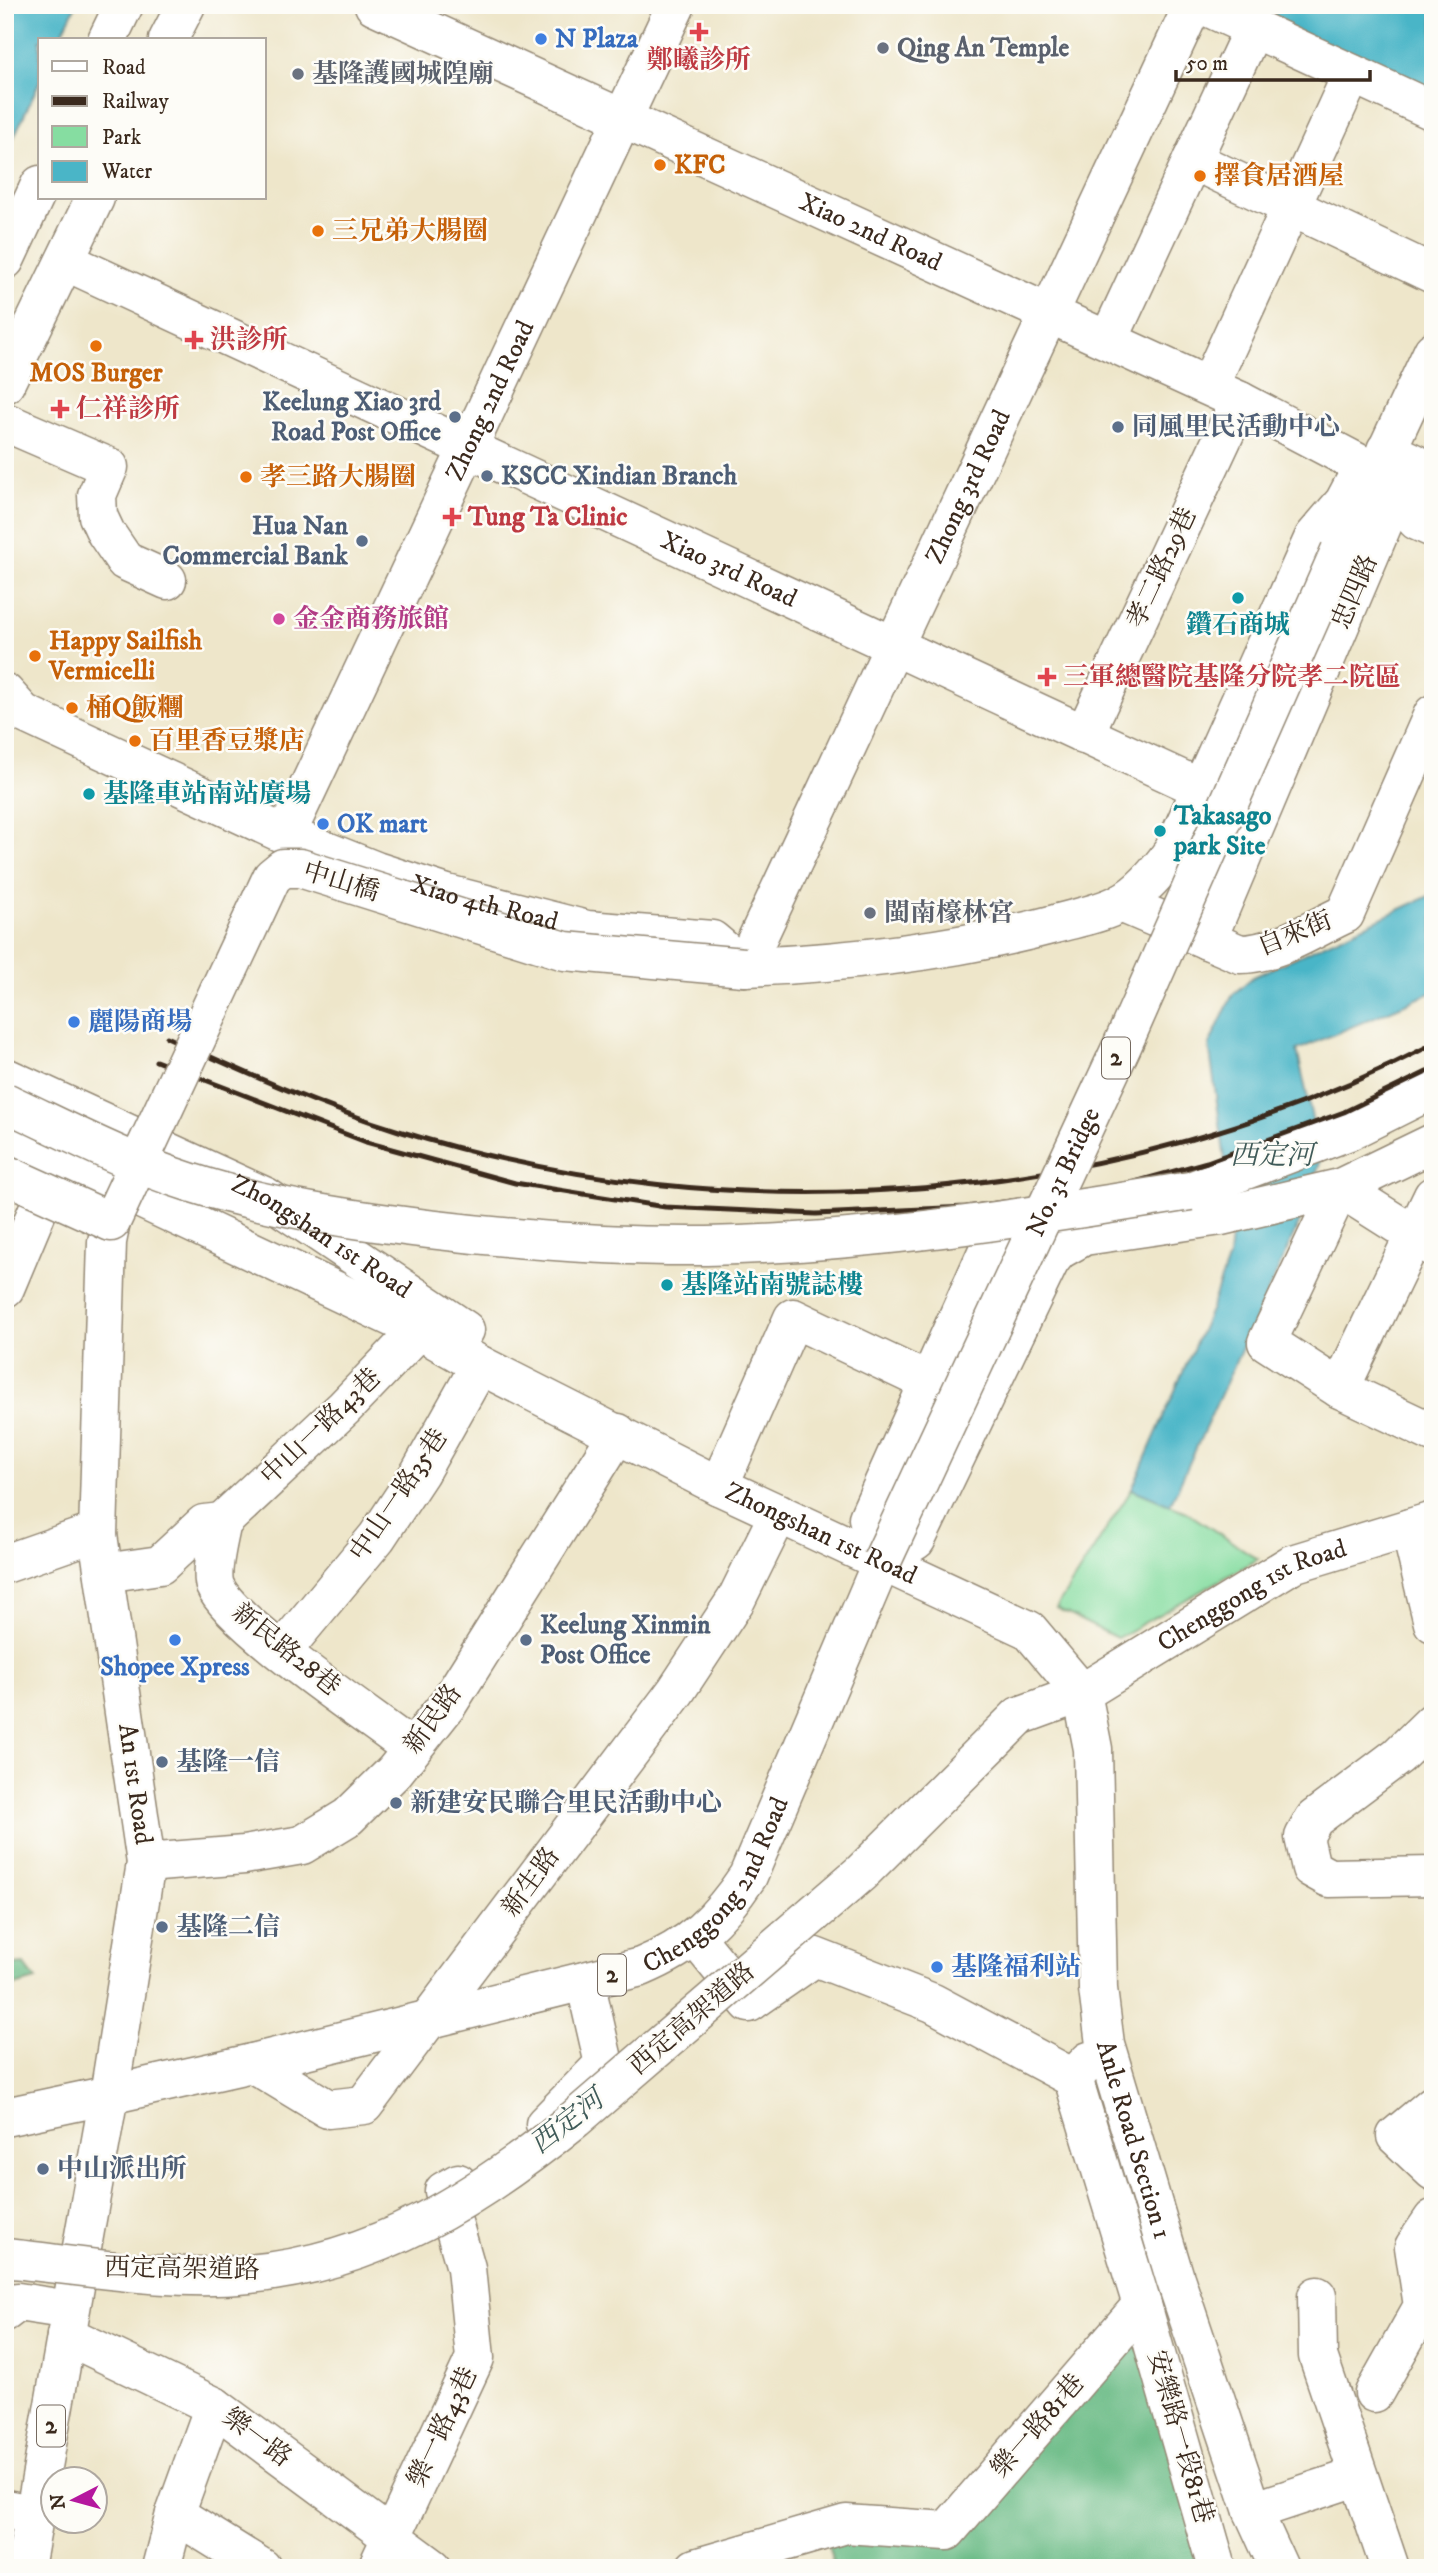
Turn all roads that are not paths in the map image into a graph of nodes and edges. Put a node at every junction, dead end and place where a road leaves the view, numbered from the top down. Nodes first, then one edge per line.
1 (124, 5) edge
2 (186, 5) edge
3 (374, 5) edge
4 (414, 5) edge
5 (676, 5) edge
6 (1193, 5) edge
7 (1203, 5) edge
8 (1253, 29) junction
9 (108, 38) edge
10 (170, 38) edge
11 (1352, 74) junction
12 (1433, 110) edge
13 (626, 112) junction
14 (1192, 160) junction
15 (38, 189) edge
16 (94, 200) edge
17 (1292, 207) junction
18 (5, 260) edge
19 (65, 261) junction
20 (1433, 274) edge
21 (1054, 307) junction
22 (1115, 326) junction
23 (1433, 351) edge
24 (10, 367) edge
25 (1216, 372) junction
26 (1240, 401) junction
27 (5, 422) edge
28 (468, 449) junction
29 (1433, 451) edge
30 (1375, 463) junction
31 (1431, 501) edge
32 (167, 580) dead end
33 (895, 646) junction
34 (5, 693) edge
35 (1433, 714) edge
36 (1084, 735) junction
37 (1200, 788) junction
38 (286, 835) junction
39 (1121, 903) junction
40 (1208, 940) junction
41 (744, 967) junction
42 (5, 1077) edge
43 (1433, 1089) edge
44 (5, 1102) edge
45 (1433, 1120) edge
46 (5, 1141) edge
47 (1433, 1143) edge
48 (57, 1164) junction
49 (5, 1174) edge
50 (1340, 1188) junction
51 (1190, 1191) junction
52 (1433, 1196) edge
53 (111, 1222) junction
54 (1424, 1242) edge
55 (1050, 1261) junction
56 (5, 1289) edge
57 (419, 1330) junction
58 (480, 1365) junction
59 (928, 1382) junction
60 (1340, 1389) junction
61 (618, 1433) junction
62 (1433, 1433) edge
63 (719, 1486) junction
64 (779, 1513) junction
65 (222, 1522) junction
66 (1421, 1524) edge
67 (98, 1535) junction
68 (882, 1561) junction
69 (5, 1564) edge
70 (104, 1573) junction
71 (1433, 1623) edge
72 (282, 1650) junction
73 (1079, 1689) junction
74 (1433, 1722) edge
75 (412, 1749) junction
76 (146, 1863) junction
77 (1433, 1876) edge
78 (696, 1938) junction
79 (585, 1981) junction
80 (430, 2020) junction
81 (1105, 2044) junction
82 (252, 2063) junction
83 (1073, 2078) junction
84 (109, 2095) junction
85 (1433, 2105) edge
86 (5, 2117) edge
87 (1433, 2171) edge
88 (1433, 2219) edge
89 (5, 2258) edge
90 (73, 2295) junction
91 (1317, 2296) dead end
92 (10, 2304) edge
93 (1142, 2305) junction
94 (1374, 2393) dead end
95 (214, 2406) junction
96 (1356, 2477) junction
97 (1253, 2511) junction
98 (21, 2512) edge
99 (175, 2514) junction
100 (384, 2553) edge
101 (25, 2568) edge
102 (160, 2568) edge
103 (262, 2568) edge
104 (433, 2568) edge
105 (695, 2568) edge
106 (1217, 2568) edge
107 (1279, 2568) edge
108 (1390, 2568) edge

1 - 9 main road
2 - 10 main road
3 - 13 main road, Xiao 2nd Road
4 - 13 main road, Xiao 2nd Road
5 - 13 main road, Zhong 2nd Road
6 - 21 main road, Zhong 3rd Road
7 - 8 main road
8 - 11 main road
8 - 14 main road
11 - 12 main road
11 - 17 main road
13 - 21 main road, Xiao 2nd Road
13 - 28 main road, Zhong 2nd Road
14 - 17 main road
14 - 22 main road
15 - 18 main road
16 - 19 main road
17 - 20 main road
17 - 25 main road
19 - 24 main road
19 - 28 main road, Xiao 3rd Road
21 - 22 main road
21 - 26 main road, Xiao 2nd Road
21 - 33 main road, Zhong 3rd Road
22 - 25 main road
23 - 30 main road, 2
25 - 30 main road
26 - 30 main road, Xiao 2nd Road
26 - 36 main road, 孝二路29巷
27 - 32 main road
28 - 33 main road, Xiao 3rd Road
28 - 38 main road, Zhong 2nd Road
29 - 30 main road
30 - 31 main road
30 - 37 main road
30 - 40 main road, 忠四路
30 - 68 main road, No. 31 Bridge / 2, bridge
33 - 36 main road, Xiao 3rd Road
33 - 41 main road, Zhong 3rd Road
34 - 38 main road, Xiao 4th Road
35 - 40 main road, 自來街
36 - 37 main road, Xiao 3rd Road
37 - 39 main road
38 - 41 main road, Xiao 4th Road
39 - 40 main road, 自來街
39 - 41 main road
41 - 53 main road, 中山橋, bridge
42 - 61 main road, Zhongshan 1st Road
43 - 51 main road
44 - 51 main road, bridge
45 - 51 main road
46 - 48 main road, Zhongshan 1st Road
47 - 50 main road
48 - 56 main road
48 - 57 main road, Zhongshan 1st Road
49 - 53 main road, bridge
50 - 54 main road
50 - 55 main road
50 - 60 main road
52 - 54 main road
53 - 67 main road, An 1st Road
54 - 60 main road
55 - 59 main road
55 - 68 main road
57 - 58 main road, Zhongshan 1st Road
57 - 65 main road, 中山一路43巷
58 - 61 main road, Zhongshan 1st Road
58 - 72 main road, 中山一路35巷
59 - 63 main road
59 - 68 main road
60 - 62 main road
61 - 63 main road, Zhongshan 1st Road
61 - 75 main road, 新民路
63 - 64 main road, Zhongshan 1st Road
64 - 68 main road, Zhongshan 1st Road
64 - 80 main road, 新生路
65 - 70 main road, 中山一路43巷
65 - 72 main road, 新民路28巷
66 - 71 main road
66 - 73 main road, Chenggong 1st Road
67 - 69 main road
67 - 70 main road, An 1st Road
68 - 73 main road, Zhongshan 1st Road
68 - 78 main road, Chenggong 2nd Road / 2
70 - 76 main road, An 1st Road
72 - 75 main road, 新民路28巷
73 - 81 main road, Anle Road Section 1
73 - 89 main road, 西定高架道路, bridge
74 - 77 main road
75 - 76 main road, 新民路
76 - 84 main road, An 1st Road
78 - 79 main road, Chenggong 2nd Road / 2
78 - 83 main road
79 - 80 main road, Chenggong 2nd Road / 2
79 - 100 main road, 樂一路43巷
80 - 82 main road, Chenggong 2nd Road / 2
80 - 82 main road, 新生路
81 - 83 main road
81 - 97 main road, Anle Road Section 1
82 - 84 main road, Chenggong 2nd Road / 2
83 - 93 main road
84 - 86 main road, Chenggong 2nd Road
84 - 90 main road, An 1st Road / 2
85 - 87 main road
88 - 94 main road
90 - 92 main road, 樂一路
90 - 95 main road, 樂一路
90 - 98 main road, An 1st Road / 2
91 - 96 main road
93 - 105 main road, 樂一路81巷
93 - 106 main road, 安樂路一段81巷
95 - 99 main road
95 - 100 main road, 樂一路
96 - 97 main road
96 - 108 main road
97 - 107 main road, Anle Road Section 1
98 - 101 main road, An 1st Road / 2
99 - 102 main road
99 - 103 main road
100 - 104 main road, 樂一路

